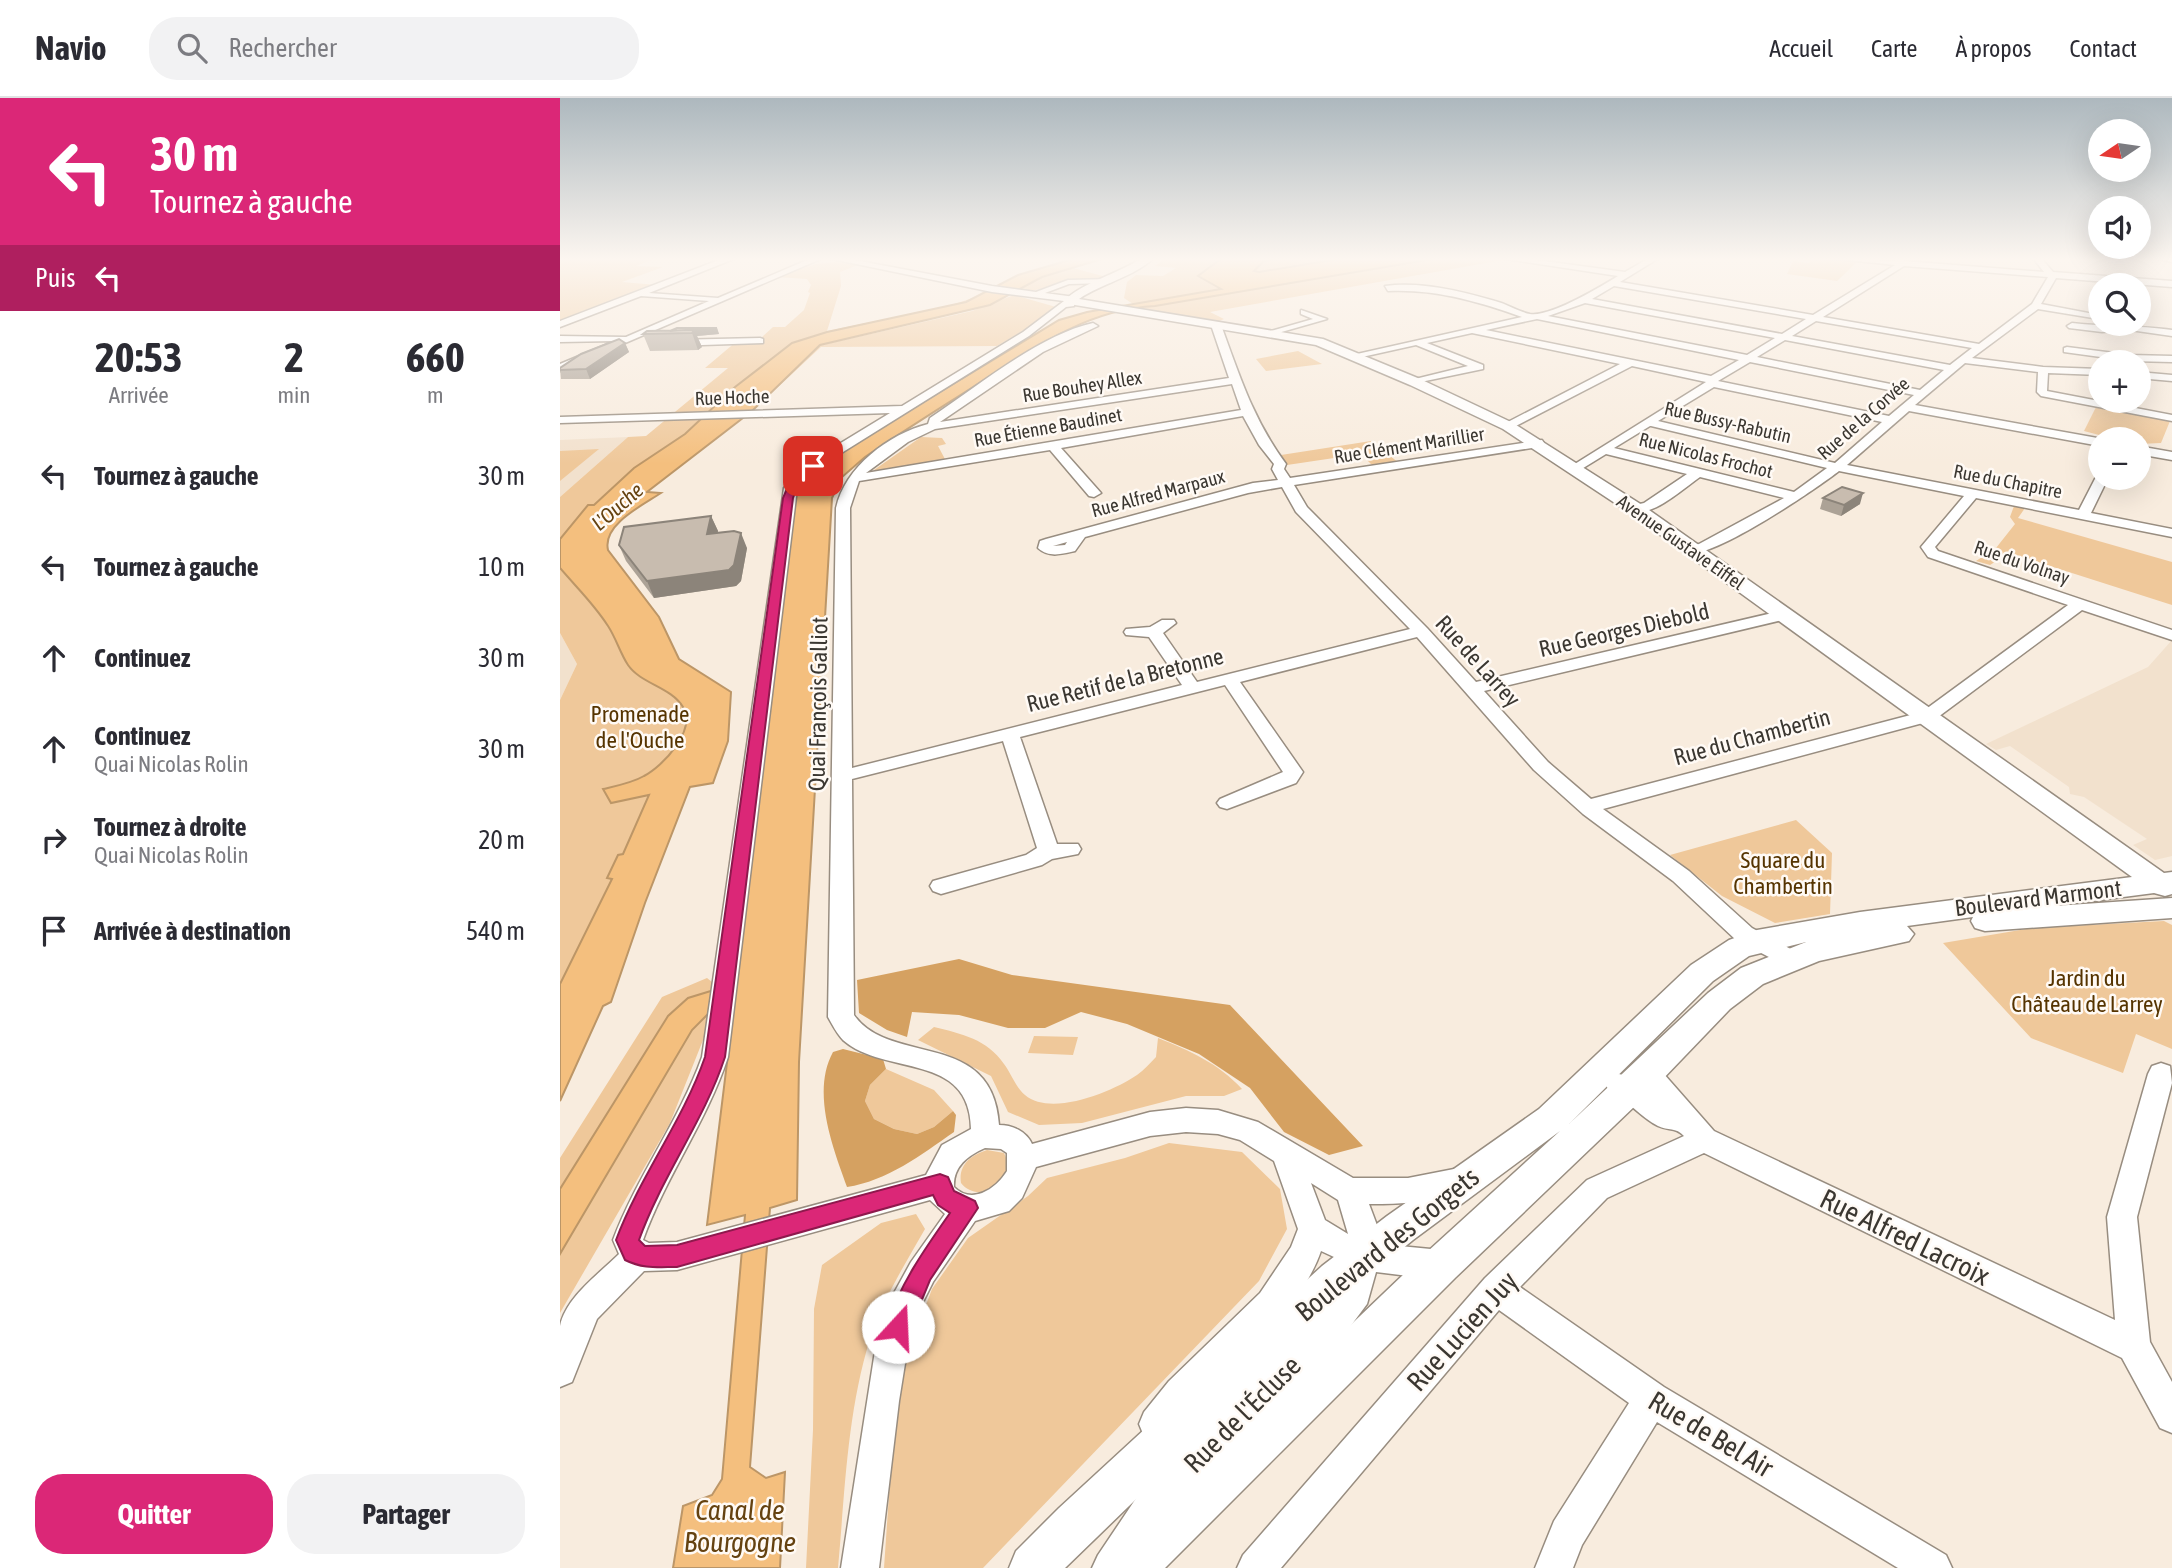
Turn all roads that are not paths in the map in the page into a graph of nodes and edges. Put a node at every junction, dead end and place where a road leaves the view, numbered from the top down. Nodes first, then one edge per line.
1 (656, 327) edge
2 (1039, 327) edge
3 (1082, 327) edge
4 (1217, 327) edge
5 (1228, 327) edge
6 (1296, 327) edge
7 (1488, 327) edge
8 (1584, 327) edge
9 (1732, 327) edge
10 (1800, 327) edge
11 (1864, 327) edge
12 (2007, 327) edge
13 (2071, 327) edge
14 (2078, 327) edge
15 (2151, 327) edge
16 (1472, 330) junction
17 (2172, 331) edge
18 (1274, 333) junction
19 (1784, 336) junction
20 (631, 338) junction
21 (560, 339) edge
22 (760, 341) dead end
23 (1417, 342) junction
24 (617, 344) junction
25 (643, 344) edge
26 (656, 344) edge
27 (1981, 347) junction
28 (2067, 350) junction
29 (1353, 356) junction
30 (1749, 358) junction
31 (1964, 359) junction
32 (2172, 359) edge
33 (1628, 363) junction
34 (560, 368) edge
35 (1952, 368) junction
36 (2043, 370) junction
37 (2063, 370) junction
38 (2088, 371) edge
39 (2151, 376) edge
40 (2172, 378) edge
41 (1234, 380) junction
42 (1716, 381) junction
43 (1415, 382) junction
44 (1921, 393) junction
45 (2088, 403) edge
46 (1907, 405) junction
47 (906, 409) junction
48 (1247, 412) junction
49 (2089, 413) edge
50 (2144, 413) edge
51 (2087, 416) dead end
52 (2172, 418) edge
53 (560, 420) edge
54 (1890, 420) junction
55 (1650, 423) junction
56 (934, 426) junction
57 (1508, 426) junction
58 (2088, 437) edge
59 (1538, 443) junction
60 (1052, 445) junction
61 (1606, 450) junction
62 (1576, 467) junction
63 (1837, 467) junction
64 (1697, 473) junction
65 (855, 477) junction
66 (1285, 480) junction
67 (2096, 490) edge
68 (1094, 493) dead end
69 (1973, 493) junction
70 (1796, 497) junction
71 (1636, 509) junction
72 (2083, 515) junction
73 (2172, 533) edge
74 (1079, 535) dead end
75 (1693, 550) junction
76 (2079, 604) junction
77 (1785, 615) junction
78 (1421, 631) junction
79 (1132, 632) dead end
80 (2172, 635) edge
81 (1229, 680) junction
82 (1193, 688) junction
83 (1473, 688) junction
84 (1928, 716) junction
85 (1010, 734) junction
86 (842, 776) junction
87 (1227, 803) dead end
88 (1590, 809) junction
89 (1070, 849) dead end
90 (2114, 851) junction
91 (1045, 853) junction
92 (941, 886) dead end
93 (2095, 891) junction
94 (2169, 891) edge
95 (1757, 941) junction
96 (1790, 959) junction
97 (1637, 1037) junction
98 (2161, 1074) dead end
99 (1592, 1079) junction
100 (1639, 1081) junction
101 (1694, 1129) junction
102 (985, 1136) junction
103 (1287, 1156) junction
104 (1025, 1158) junction
105 (1465, 1180) junction
106 (940, 1184) junction
107 (1349, 1191) junction
108 (967, 1208) junction
109 (1313, 1229) junction
110 (639, 1255) junction
111 (1364, 1257) junction
112 (1441, 1265) junction
113 (1496, 1289) junction
114 (2134, 1346) junction
115 (560, 1370) edge
116 (1652, 1399) junction
117 (2172, 1416) edge
118 (1075, 1524) junction
119 (860, 1568) edge
120 (1033, 1568) edge
121 (1111, 1568) edge
122 (1131, 1568) edge
123 (1256, 1568) edge
124 (1554, 1568) edge
125 (1933, 1568) edge

1 - 20 street
2 - 47 street
3 - 56 street
4 - 41 street, Rue de Larrey
5 - 18 main road, Avenue Gustave Eiffel
6 - 18 street
7 - 16 street
8 - 30 street
9 - 19 street
10 - 19 street
11 - 27 street
12 - 27 street, Rue de la Corvée
13 - 28 street
14 - 17 street
15 - 17 street
16 - 23 street
16 - 33 street
18 - 29 main road, Avenue Gustave Eiffel
19 - 30 street
19 - 35 street
20 - 21 street
20 - 24 street
22 - 26 street
23 - 29 street
23 - 43 street
24 - 25 street
24 - 34 street
27 - 31 street, Rue de la Corvée
28 - 32 street
28 - 37 street
29 - 43 main road, Avenue Gustave Eiffel
30 - 42 street
30 - 44 street
31 - 35 street, Rue de la Corvée
31 - 36 street
33 - 42 street
33 - 57 street
35 - 44 street, Rue de la Corvée
36 - 37 street
36 - 45 street
37 - 38 street
39 - 40 street
41 - 48 street, Rue de Larrey
41 - 56 street, Rue Bouhey Allex
42 - 54 street
42 - 55 street
43 - 57 main road, Avenue Gustave Eiffel
44 - 46 street, Rue de la Corvée
46 - 54 street, Rue de la Corvée
46 - 58 street
47 - 53 street, Rue Hoche
47 - 110 street
48 - 60 street, Rue Étienne Baudinet
48 - 66 street, Rue de Larrey
49 - 51 street
50 - 52 street
54 - 63 street, Rue de la Corvée
55 - 61 street
55 - 63 street, Rue Bussy-Rabutin
56 - 65 street
57 - 59 main road, Avenue Gustave Eiffel
59 - 62 main road, Avenue Gustave Eiffel
59 - 66 street, Rue Clément Marillier
60 - 65 street, Rue Étienne Baudinet
60 - 68 street
61 - 62 street
61 - 64 street, Rue Nicolas Frochot
62 - 71 main road, Avenue Gustave Eiffel
63 - 69 street, Rue du Chapitre
63 - 70 street, Rue de la Corvée
64 - 70 street, Rue Nicolas Frochot
64 - 71 street
65 - 86 street, Quai François Galliot
66 - 74 street, Rue Alfred Marpaux
66 - 78 street, Rue de Larrey
67 - 72 street
69 - 72 street, Rue du Chapitre
69 - 76 street, Rue du Volnay
70 - 75 street, Rue de la Corvée
71 - 75 main road, Avenue Gustave Eiffel
72 - 73 street, Rue du Chapitre
75 - 77 main road, Avenue Gustave Eiffel
76 - 80 street, Rue du Volnay
76 - 84 street
77 - 83 street, Rue Georges Diebold
77 - 84 main road, Avenue Gustave Eiffel
78 - 81 street, Rue Retif de la Bretonne
78 - 83 street, Rue de Larrey
79 - 82 street
81 - 82 street, Rue Retif de la Bretonne
81 - 87 street
82 - 85 street, Rue Retif de la Bretonne
83 - 88 street, Rue de Larrey
84 - 88 street, Rue du Chambertin
84 - 90 main road, Avenue Gustave Eiffel
85 - 86 street, Rue Retif de la Bretonne
85 - 91 street
86 - 102 street, Quai François Galliot
88 - 95 street, Rue de Larrey
89 - 91 street
90 - 93 main road
90 - 94 main road, Avenue Gustave Eiffel
91 - 92 street
93 - 94 main road, Boulevard Marmont
93 - 95 main road, Boulevard Marmont
94 - 96 main road, Boulevard Marmont
95 - 96 street, Rue de Larrey
95 - 97 main road, Boulevard des Gorgets
96 - 100 main road, Boulevard des Gorgets
97 - 99 main road, Boulevard des Gorgets
97 - 100 street
98 - 114 street
99 - 100 street, Rue Alfred Lacroix
99 - 105 main road, Boulevard des Gorgets
100 - 101 street, Rue Alfred Lacroix
100 - 112 main road, Boulevard des Gorgets
101 - 113 street, Rue Lucien Juy
101 - 114 street, Rue Alfred Lacroix
102 - 104 street
102 - 106 street
103 - 104 street
103 - 107 street
103 - 109 street
104 - 108 street
105 - 107 street
105 - 111 main road, Boulevard des Gorgets
106 - 108 street
106 - 110 street
107 - 111 street, Rue de l'Écluse
108 - 119 street
109 - 111 street
109 - 118 street
110 - 115 street
111 - 112 street
111 - 118 main road, Boulevard des Gorgets
111 - 121 street, Rue de l'Écluse
112 - 122 main road, Boulevard des Gorgets
113 - 116 street, Rue de Bel Air
113 - 123 street, Rue Lucien Juy
114 - 117 street
116 - 124 street
116 - 125 street, Rue de Bel Air
118 - 120 main road, Boulevard des Gorgets

